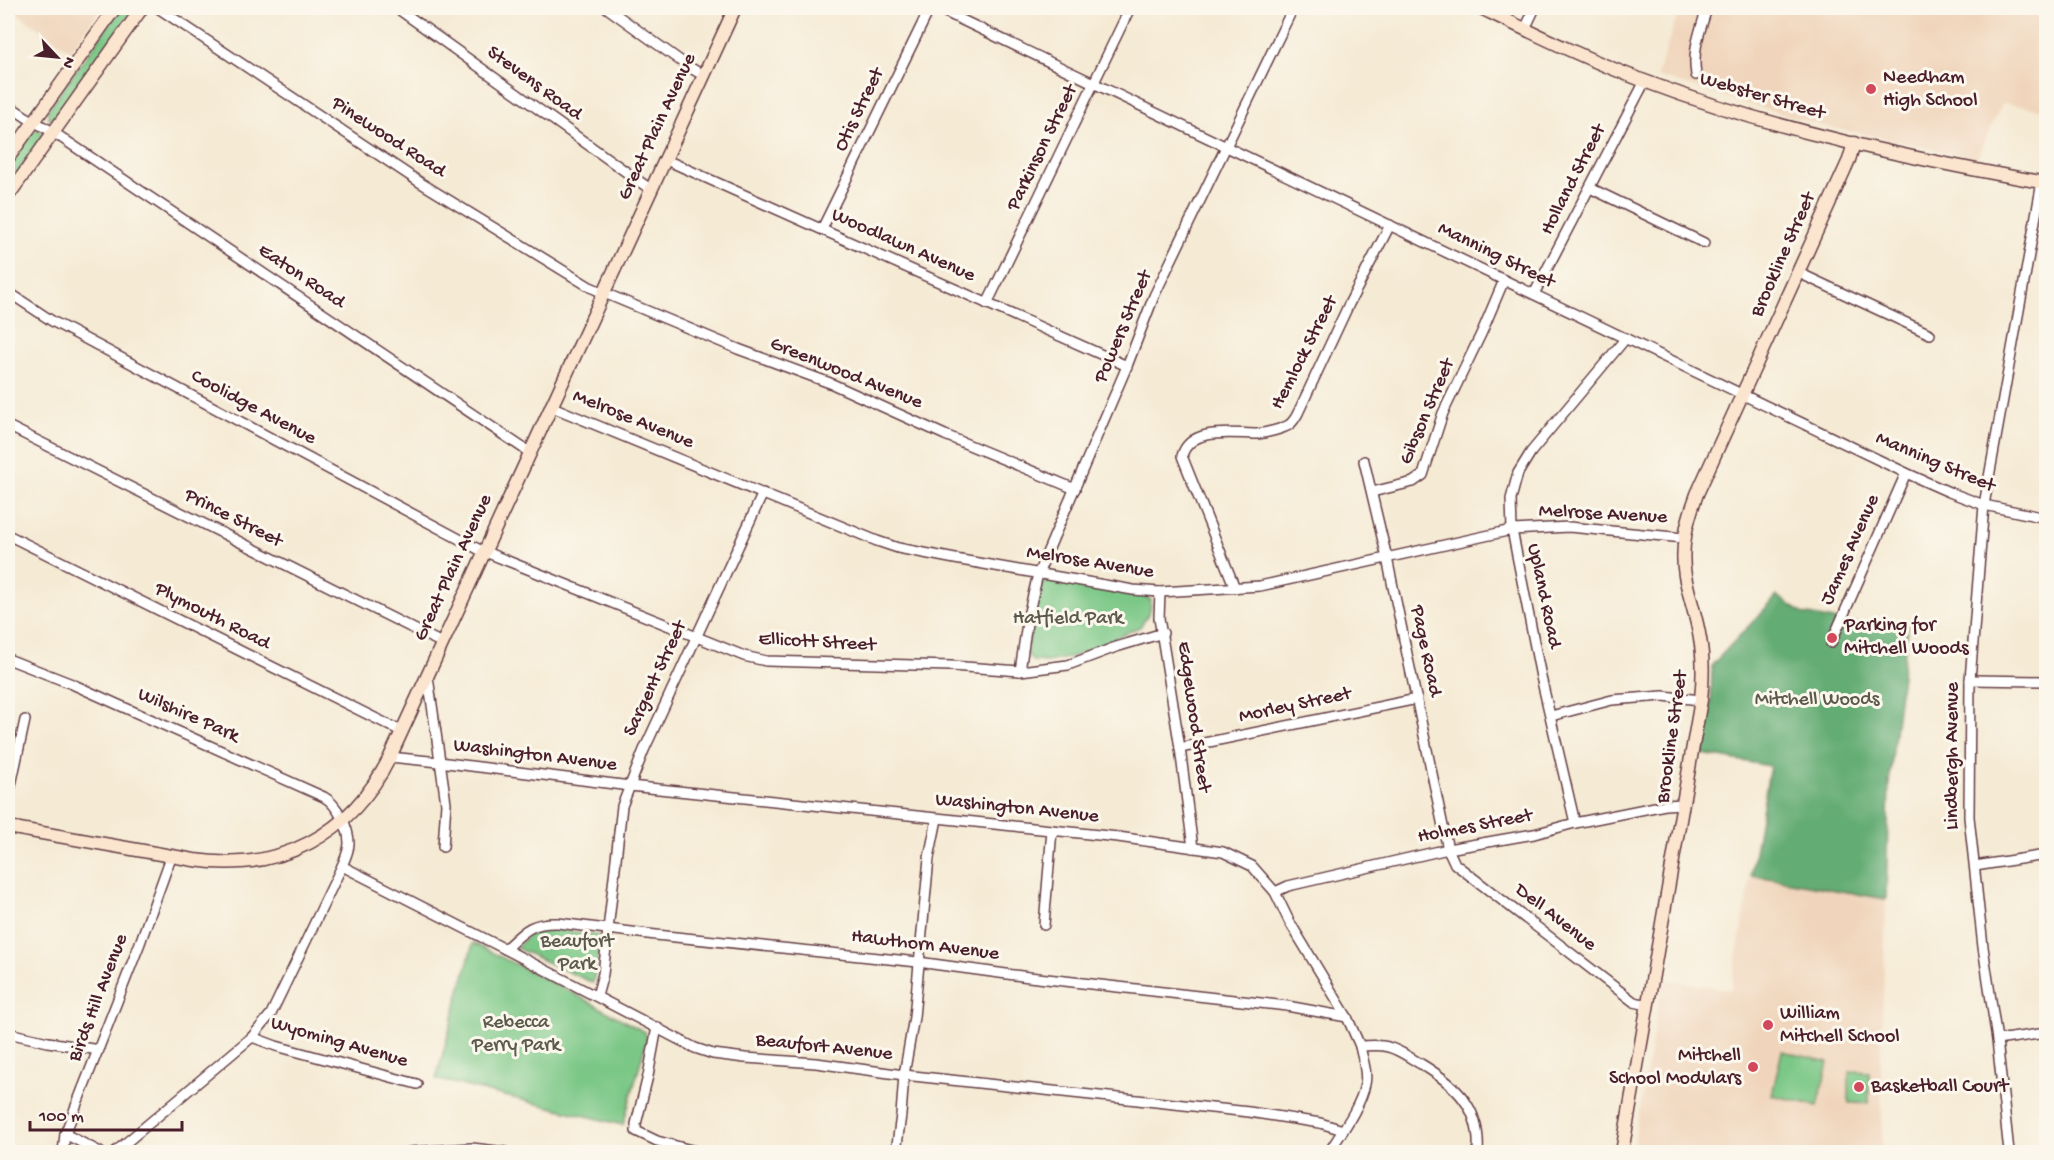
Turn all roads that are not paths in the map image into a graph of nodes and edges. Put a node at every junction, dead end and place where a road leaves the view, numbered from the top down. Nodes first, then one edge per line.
1 (115, 8) edge
2 (142, 8) edge
3 (158, 8) edge
4 (397, 8) edge
5 (607, 8) edge
6 (735, 8) edge
7 (930, 8) edge
8 (937, 8) edge
9 (1130, 8) edge
10 (1293, 8) edge
11 (1481, 8) edge
12 (1534, 8) edge
13 (1707, 8) edge
14 (1525, 29) junction
15 (703, 75) junction
16 (1696, 75) dead end
17 (1645, 81) junction
18 (1094, 83) junction
19 (8, 105) edge
20 (34, 121) junction
21 (53, 132) junction
22 (1854, 143) junction
23 (1227, 147) junction
24 (8, 158) edge
25 (664, 159) junction
26 (2044, 182) edge
27 (1590, 188) junction
28 (650, 189) junction
29 (8, 196) edge
30 (1390, 225) junction
31 (822, 229) junction
32 (1704, 243) dead end
33 (1799, 273) junction
34 (1504, 280) junction
35 (8, 292) edge
36 (602, 292) junction
37 (1534, 294) junction
38 (987, 304) junction
39 (1930, 334) dead end
40 (1626, 338) junction
41 (1127, 366) junction
42 (1742, 394) junction
43 (550, 406) junction
44 (8, 426) edge
45 (529, 452) junction
46 (1364, 461) dead end
47 (1906, 473) junction
48 (1075, 489) junction
49 (1372, 492) junction
50 (763, 493) junction
51 (1984, 505) junction
52 (2046, 518) edge
53 (1512, 530) junction
54 (8, 535) edge
55 (1684, 538) junction
56 (484, 551) junction
57 (1387, 558) junction
58 (1038, 574) junction
59 (1235, 588) junction
60 (1160, 592) junction
61 (1163, 633) junction
62 (696, 637) junction
63 (442, 643) junction
64 (1831, 643) dead end
65 (8, 659) edge
66 (1020, 671) junction
67 (428, 674) junction
68 (1970, 680) junction
69 (2046, 681) edge
70 (1417, 699) junction
71 (1701, 700) junction
72 (1551, 716) junction
73 (25, 720) dead end
74 (401, 731) junction
75 (1180, 748) junction
76 (390, 757) junction
77 (439, 762) junction
78 (630, 786) junction
79 (8, 800) edge
80 (1683, 804) junction
81 (937, 819) junction
82 (342, 821) junction
83 (1575, 823) junction
84 (8, 827) edge
85 (1052, 830) junction
86 (443, 847) dead end
87 (1193, 848) junction
88 (1448, 849) junction
89 (2046, 855) edge
90 (171, 857) junction
91 (342, 866) junction
92 (1975, 866) junction
93 (1275, 892) junction
94 (1044, 925) dead end
95 (609, 930) junction
96 (505, 949) junction
97 (918, 962) junction
98 (597, 996) junction
99 (1647, 1005) junction
100 (1347, 1017) junction
101 (657, 1027) junction
102 (8, 1033) edge
103 (2046, 1033) edge
104 (252, 1037) junction
105 (1997, 1040) junction
106 (1359, 1046) junction
107 (99, 1050) junction
108 (904, 1075) junction
109 (417, 1084) dead end
110 (1343, 1130) junction
111 (65, 1134) junction
112 (63, 1152) edge
113 (100, 1152) edge
114 (115, 1152) edge
115 (410, 1152) edge
116 (505, 1152) edge
117 (699, 1152) edge
118 (896, 1152) edge
119 (1329, 1152) edge
120 (1478, 1152) edge
121 (1622, 1152) edge
122 (2009, 1152) edge

1 - 20 street
2 - 21 street
3 - 36 street, Pinewood Road
4 - 28 street, Stevens Road
5 - 15 street
6 - 15 street, Great Plain Avenue
7 - 31 street, Otis Street
8 - 18 street, Manning Street
9 - 18 street, Parkinson Street
10 - 23 street, Powers Street
11 - 14 street, Webster Street
12 - 14 street
13 - 16 street
14 - 17 street, Webster Street
15 - 25 street, Great Plain Avenue
17 - 22 street, Webster Street
17 - 27 street, Holland Street
18 - 23 street, Manning Street
18 - 38 street, Parkinson Street
19 - 20 street, Eaton Road
20 - 21 street, Eaton Road
20 - 24 street
21 - 29 street
21 - 45 street, Eaton Road
22 - 26 street, Webster Street
22 - 33 street, Brookline Street
23 - 30 street, Manning Street
23 - 41 street, Powers Street
25 - 28 street, Great Plain Avenue
25 - 31 street, Woodlawn Avenue
26 - 51 street, Lindbergh Avenue
27 - 32 street
27 - 37 street, Holland Street
28 - 36 street, Great Plain Avenue
30 - 34 street, Manning Street
30 - 59 street, Hemlock Street
31 - 38 street, Woodlawn Avenue
33 - 39 street
33 - 42 street, Brookline Street
34 - 37 street, Manning Street
34 - 49 street, Gibson Street
35 - 56 street, Coolidge Avenue
36 - 43 street, Great Plain Avenue
36 - 48 street, Greenwood Avenue
37 - 40 street, Manning Street
38 - 41 street, Woodlawn Avenue
40 - 42 street, Manning Street
40 - 53 street, Upland Road
41 - 48 street, Powers Street
42 - 47 street, Manning Street
42 - 55 street, Brookline Street
43 - 45 street, Great Plain Avenue
43 - 50 street, Melrose Avenue
44 - 63 street, Prince Street
45 - 56 street, Great Plain Avenue
46 - 49 street, Page Road
47 - 51 street, Manning Street
47 - 64 street, James Avenue
48 - 58 street, Powers Street
49 - 57 street, Page Road
50 - 58 street, Melrose Avenue
50 - 62 street, Sargent Street
51 - 52 street, Manning Street
51 - 68 street, Lindbergh Avenue
53 - 55 street, Melrose Avenue
53 - 57 street, Melrose Avenue
53 - 72 street, Upland Road
54 - 74 street, Plymouth Road
55 - 71 street, Brookline Street
56 - 62 street, Ellicott Street
56 - 63 street, Great Plain Avenue
57 - 59 street, Melrose Avenue
57 - 70 street, Page Road
58 - 60 street, Melrose Avenue
58 - 66 street, Powers Street
59 - 60 street, Melrose Avenue
60 - 61 street, Edgewood Street
61 - 66 street, Ellicott Street
61 - 75 street, Edgewood Street
62 - 66 street, Ellicott Street
62 - 78 street, Sargent Street
63 - 67 street, Great Plain Avenue
65 - 82 street, Wilshire Park
67 - 74 street, Great Plain Avenue
67 - 77 street
68 - 69 street
68 - 92 street, Lindbergh Avenue
70 - 75 street, Morley Street
70 - 88 street, Page Road
71 - 72 street
71 - 80 street, Brookline Street
72 - 83 street, Upland Road
73 - 79 street
74 - 76 street, Great Plain Avenue
75 - 87 street, Edgewood Street
76 - 77 street, Washington Avenue
76 - 82 street, Great Plain Avenue
77 - 78 street, Washington Avenue
77 - 86 street
78 - 81 street, Washington Avenue
78 - 95 street, Sargent Street
80 - 83 street, Holmes Street
80 - 99 street, Brookline Street
81 - 85 street, Washington Avenue
81 - 97 street
82 - 90 street, Great Plain Avenue
82 - 91 street
83 - 88 street, Holmes Street
84 - 90 street, Great Plain Avenue
85 - 87 street, Washington Avenue
85 - 94 street
87 - 93 street, Washington Avenue
88 - 93 street, Holmes Street
88 - 99 street, Dell Avenue
89 - 92 street
90 - 107 street, Birds Hill Avenue
91 - 96 street, Beaufort Avenue
91 - 104 street
92 - 105 street, Lindbergh Avenue
93 - 100 street, Washington Avenue
95 - 96 street, Hawthorn Avenue
95 - 97 street, Hawthorn Avenue
95 - 98 street, Sargent Street
96 - 98 street, Beaufort Avenue
97 - 100 street, Hawthorn Avenue
97 - 108 street
98 - 101 street, Beaufort Avenue
99 - 121 street, Brookline Street
100 - 106 street, Washington Avenue
101 - 108 street, Beaufort Avenue
101 - 117 street
102 - 107 street
103 - 105 street
104 - 109 street, Wyoming Avenue
104 - 114 street
105 - 122 street, Lindbergh Avenue
106 - 110 street, Washington Avenue
106 - 120 street
107 - 111 street, Birds Hill Avenue
108 - 110 street, Beaufort Avenue
108 - 118 street
110 - 119 street, Washington Avenue
111 - 112 street, Birds Hill Avenue
111 - 113 street
115 - 116 street

